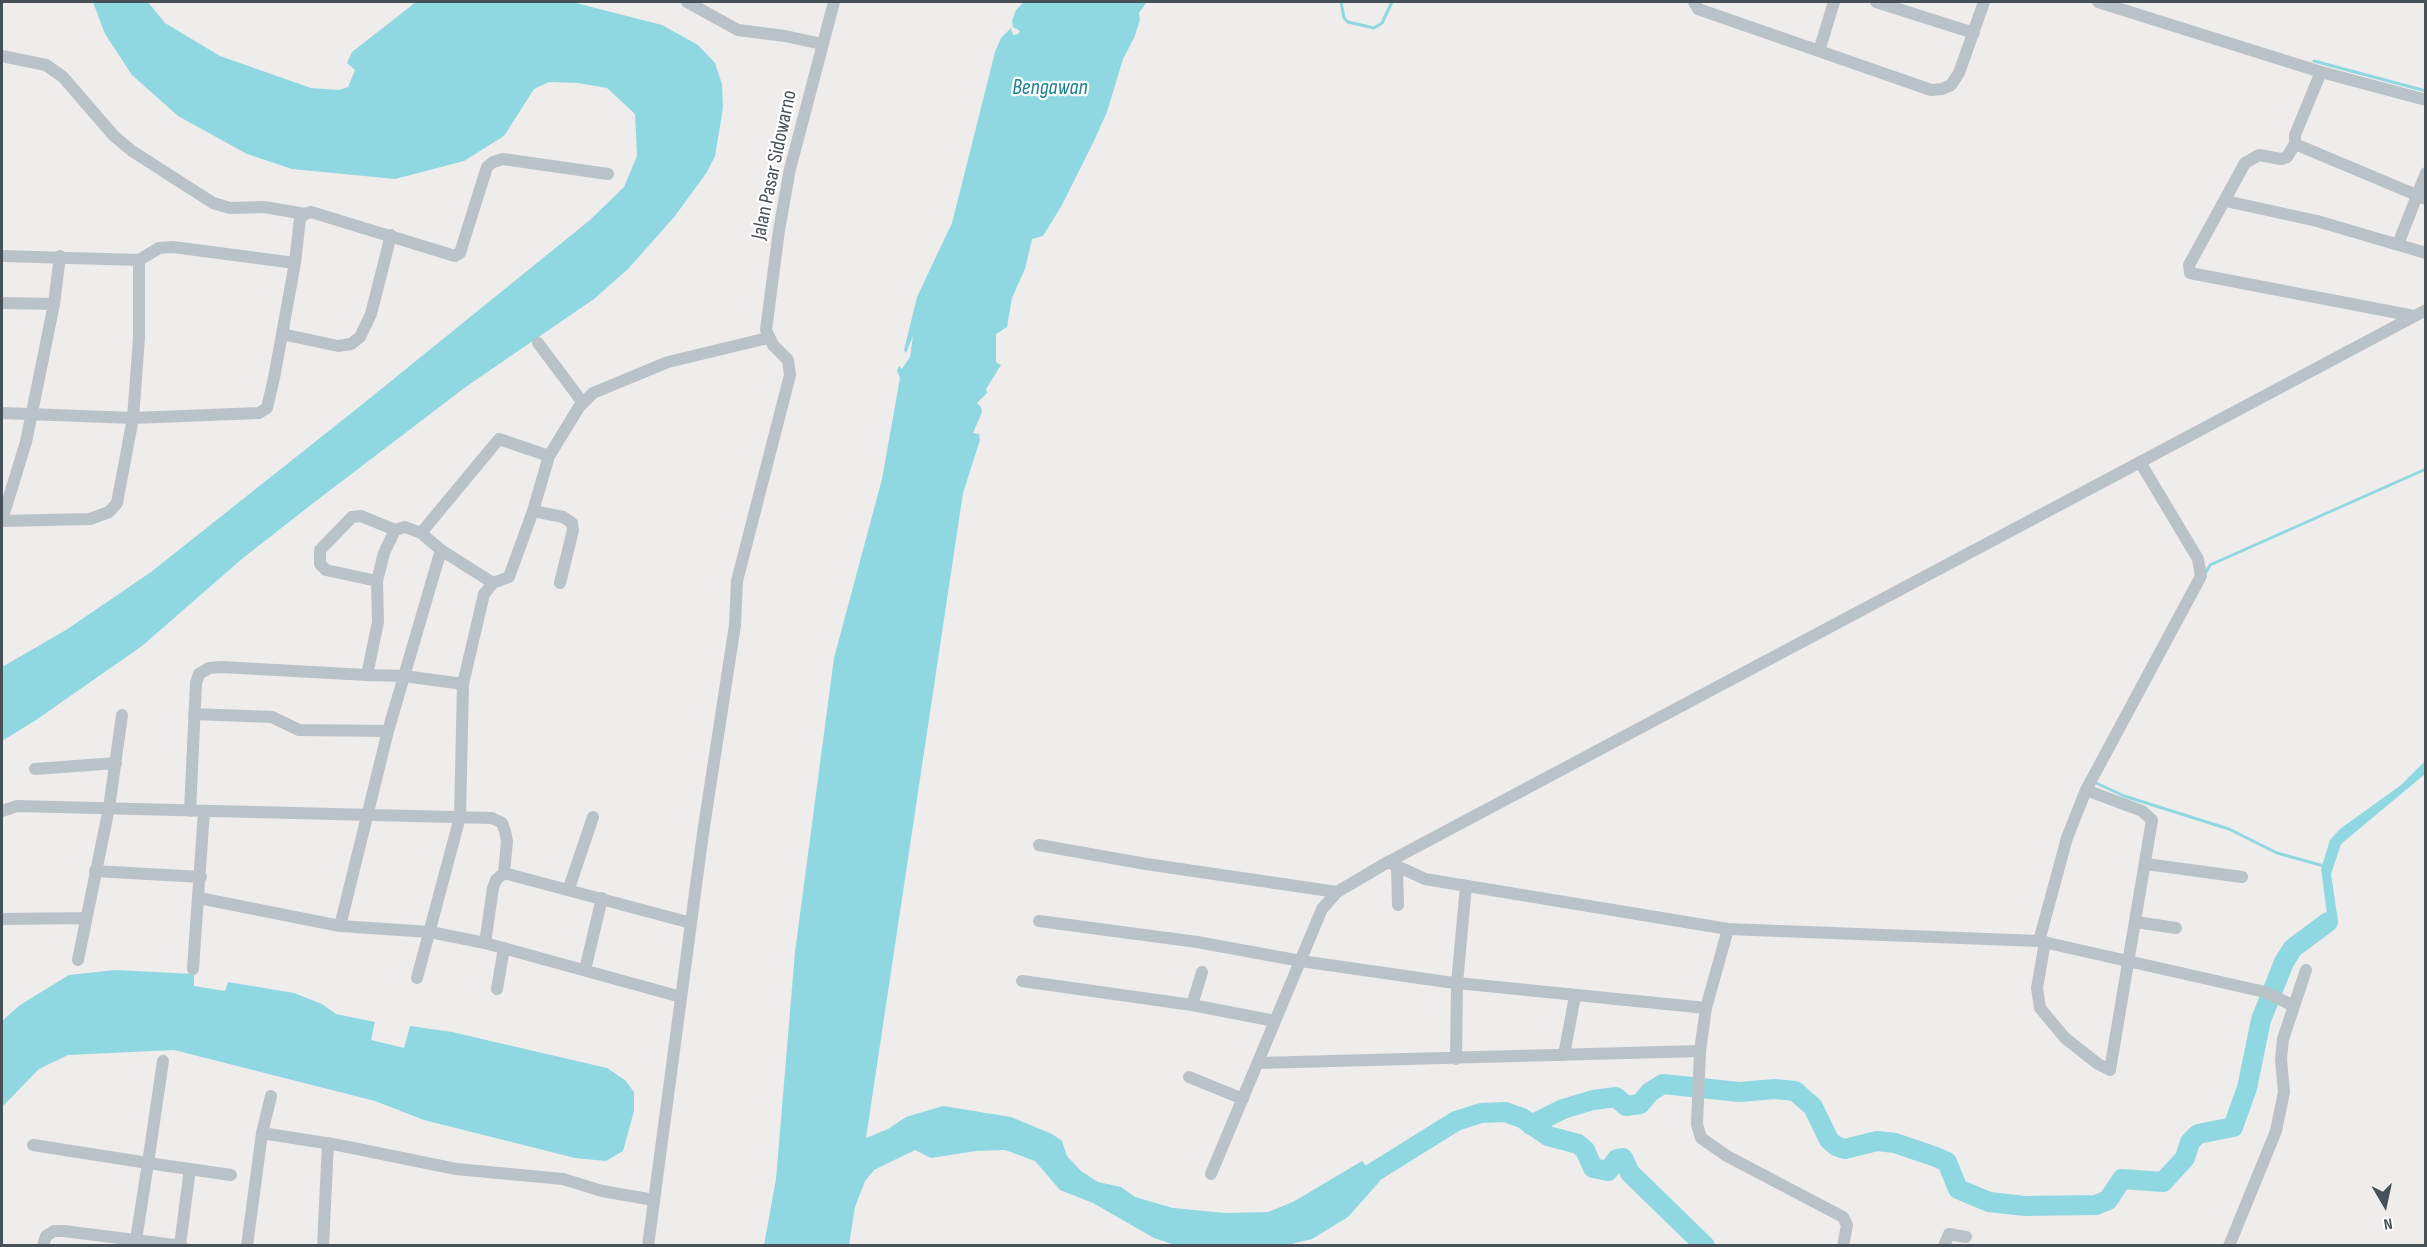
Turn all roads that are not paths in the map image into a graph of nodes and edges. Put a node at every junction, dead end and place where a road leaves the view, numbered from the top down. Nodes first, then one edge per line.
1 (687, 2) edge
2 (834, 2) edge
3 (1694, 2) edge
4 (1833, 2) edge
5 (1876, 2) edge
6 (1984, 2) edge
7 (2098, 2) edge
8 (1974, 33) junction
9 (822, 44) junction
10 (1819, 51) junction
11 (2, 56) edge
12 (2321, 72) junction
13 (2426, 100) edge
14 (2295, 144) junction
15 (2426, 173) edge
16 (608, 174) dead end
17 (2421, 197) edge
18 (2226, 201) junction
19 (305, 214) junction
20 (391, 236) junction
21 (2398, 244) junction
22 (2426, 253) edge
23 (2, 256) edge
24 (60, 256) junction
25 (139, 260) junction
26 (295, 263) junction
27 (2, 303) edge
28 (54, 304) junction
29 (2420, 313) edge
30 (282, 334) junction
31 (768, 338) junction
32 (538, 343) dead end
33 (582, 403) junction
34 (2, 413) edge
35 (31, 415) junction
36 (133, 417) junction
37 (549, 456) junction
38 (2140, 462) junction
39 (533, 511) junction
40 (2, 521) edge
41 (395, 530) junction
42 (421, 533) junction
43 (441, 550) junction
44 (377, 581) junction
45 (493, 583) junction
46 (560, 583) dead end
47 (367, 675) junction
48 (404, 676) junction
49 (464, 684) junction
50 (194, 714) junction
51 (122, 715) dead end
52 (388, 731) junction
53 (116, 763) junction
54 (35, 769) dead end
55 (2089, 791) junction
56 (109, 808) junction
57 (2, 811) edge
58 (190, 811) junction
59 (204, 811) junction
60 (366, 814) junction
61 (460, 817) junction
62 (593, 817) dead end
63 (1039, 845) dead end
64 (2146, 864) junction
65 (1392, 865) junction
66 (95, 871) junction
67 (504, 873) junction
68 (201, 877) junction
69 (2242, 877) dead end
70 (1466, 886) junction
71 (569, 888) junction
72 (1337, 892) junction
73 (199, 898) junction
74 (602, 898) junction
75 (1398, 905) dead end
76 (85, 918) junction
77 (2, 919) edge
78 (1040, 921) dead end
79 (2136, 922) junction
80 (691, 923) junction
81 (340, 926) junction
82 (2176, 928) dead end
83 (1728, 929) junction
84 (430, 932) junction
85 (2042, 941) junction
86 (484, 942) junction
87 (504, 948) junction
88 (78, 960) dead end
89 (2129, 960) junction
90 (1301, 961) junction
91 (193, 969) dead end
92 (585, 970) junction
93 (2306, 970) dead end
94 (1202, 972) dead end
95 (417, 978) dead end
96 (1022, 981) dead end
97 (1457, 983) junction
98 (497, 989) dead end
99 (1575, 996) junction
100 (681, 997) junction
101 (1192, 1005) junction
102 (2289, 1005) junction
103 (1706, 1008) junction
104 (1275, 1021) junction
105 (1700, 1051) junction
106 (1564, 1055) junction
107 (1456, 1059) junction
108 (163, 1061) dead end
109 (1259, 1063) junction
110 (1189, 1077) dead end
111 (271, 1096) dead end
112 (1243, 1099) junction
113 (262, 1133) junction
114 (328, 1143) junction
115 (33, 1145) dead end
116 (148, 1163) junction
117 (190, 1169) junction
118 (1210, 1174) dead end
119 (231, 1175) dead end
120 (654, 1200) junction
121 (1966, 1237) dead end
122 (136, 1240) junction
123 (109, 1241) edge
124 (150, 1244) edge
125 (43, 1245) edge
126 (181, 1245) edge
127 (247, 1245) edge
128 (323, 1245) edge
129 (648, 1245) edge
130 (1843, 1245) edge
131 (1944, 1245) edge
132 (2229, 1245) edge

1 - 9 street
2 - 9 street, Jalan Pasar Sidowarno
3 - 10 street
4 - 10 street
5 - 8 street
6 - 8 street
7 - 12 street
8 - 10 street
9 - 31 street, Jalan Pasar Sidowarno
11 - 19 street
12 - 13 street
12 - 14 street
14 - 17 street
14 - 18 street
15 - 17 street
16 - 20 street
17 - 21 street
18 - 21 street
18 - 29 street
19 - 20 street
19 - 26 street
20 - 30 street
21 - 22 street
23 - 24 street
24 - 25 street
24 - 28 street
25 - 26 street
25 - 36 street
26 - 30 street
27 - 28 street
28 - 35 street
29 - 38 street
30 - 36 street
31 - 33 street
31 - 80 street
32 - 33 street
33 - 37 street
34 - 35 street
35 - 36 street
35 - 40 street
36 - 40 street
37 - 39 street
37 - 42 street
38 - 55 street
38 - 65 street
39 - 45 street
39 - 46 street
41 - 42 street
41 - 44 street
41 - 44 street
42 - 43 street
43 - 45 street
43 - 48 street
44 - 47 street
45 - 49 street
47 - 48 street
47 - 50 street
48 - 49 street
48 - 52 street
49 - 61 street
50 - 52 street
50 - 58 street
51 - 53 street
52 - 60 street
53 - 54 street
53 - 56 street
55 - 64 street
55 - 85 street
56 - 57 street
56 - 58 street
56 - 66 street
58 - 59 street
59 - 60 street
59 - 68 street
60 - 61 street
60 - 81 street
61 - 67 street
61 - 84 street
62 - 71 street
63 - 72 street
64 - 69 street
64 - 79 street
65 - 70 street
65 - 72 street
65 - 75 street
66 - 68 street
66 - 76 street
67 - 71 street
67 - 86 street
68 - 73 street
70 - 83 street
70 - 97 street
71 - 74 street
72 - 90 street
73 - 81 street
73 - 91 street
74 - 80 street
74 - 92 street
76 - 77 street
76 - 88 street
78 - 90 street
79 - 82 street
79 - 89 street
80 - 100 street
81 - 84 street
83 - 85 street
83 - 103 street
84 - 86 street
84 - 95 street
85 - 89 street
85 - 89 street
86 - 87 street
87 - 92 street
87 - 98 street
89 - 102 street
90 - 97 street
90 - 104 street
92 - 100 street
93 - 102 street
94 - 101 street
96 - 101 street
97 - 99 street
97 - 107 street
99 - 103 street
99 - 106 street
100 - 120 street
101 - 104 street
102 - 132 street
103 - 105 street
104 - 109 street
105 - 106 street
105 - 130 street
106 - 107 street
107 - 109 street
108 - 116 street
109 - 112 street
110 - 112 street
111 - 113 street
112 - 118 street
113 - 114 street
113 - 127 street
114 - 120 street
114 - 128 street
115 - 116 street
116 - 117 street
116 - 122 street
117 - 119 street
117 - 126 street
120 - 129 street
121 - 131 street
122 - 123 street
122 - 124 street
123 - 125 street
124 - 126 street

